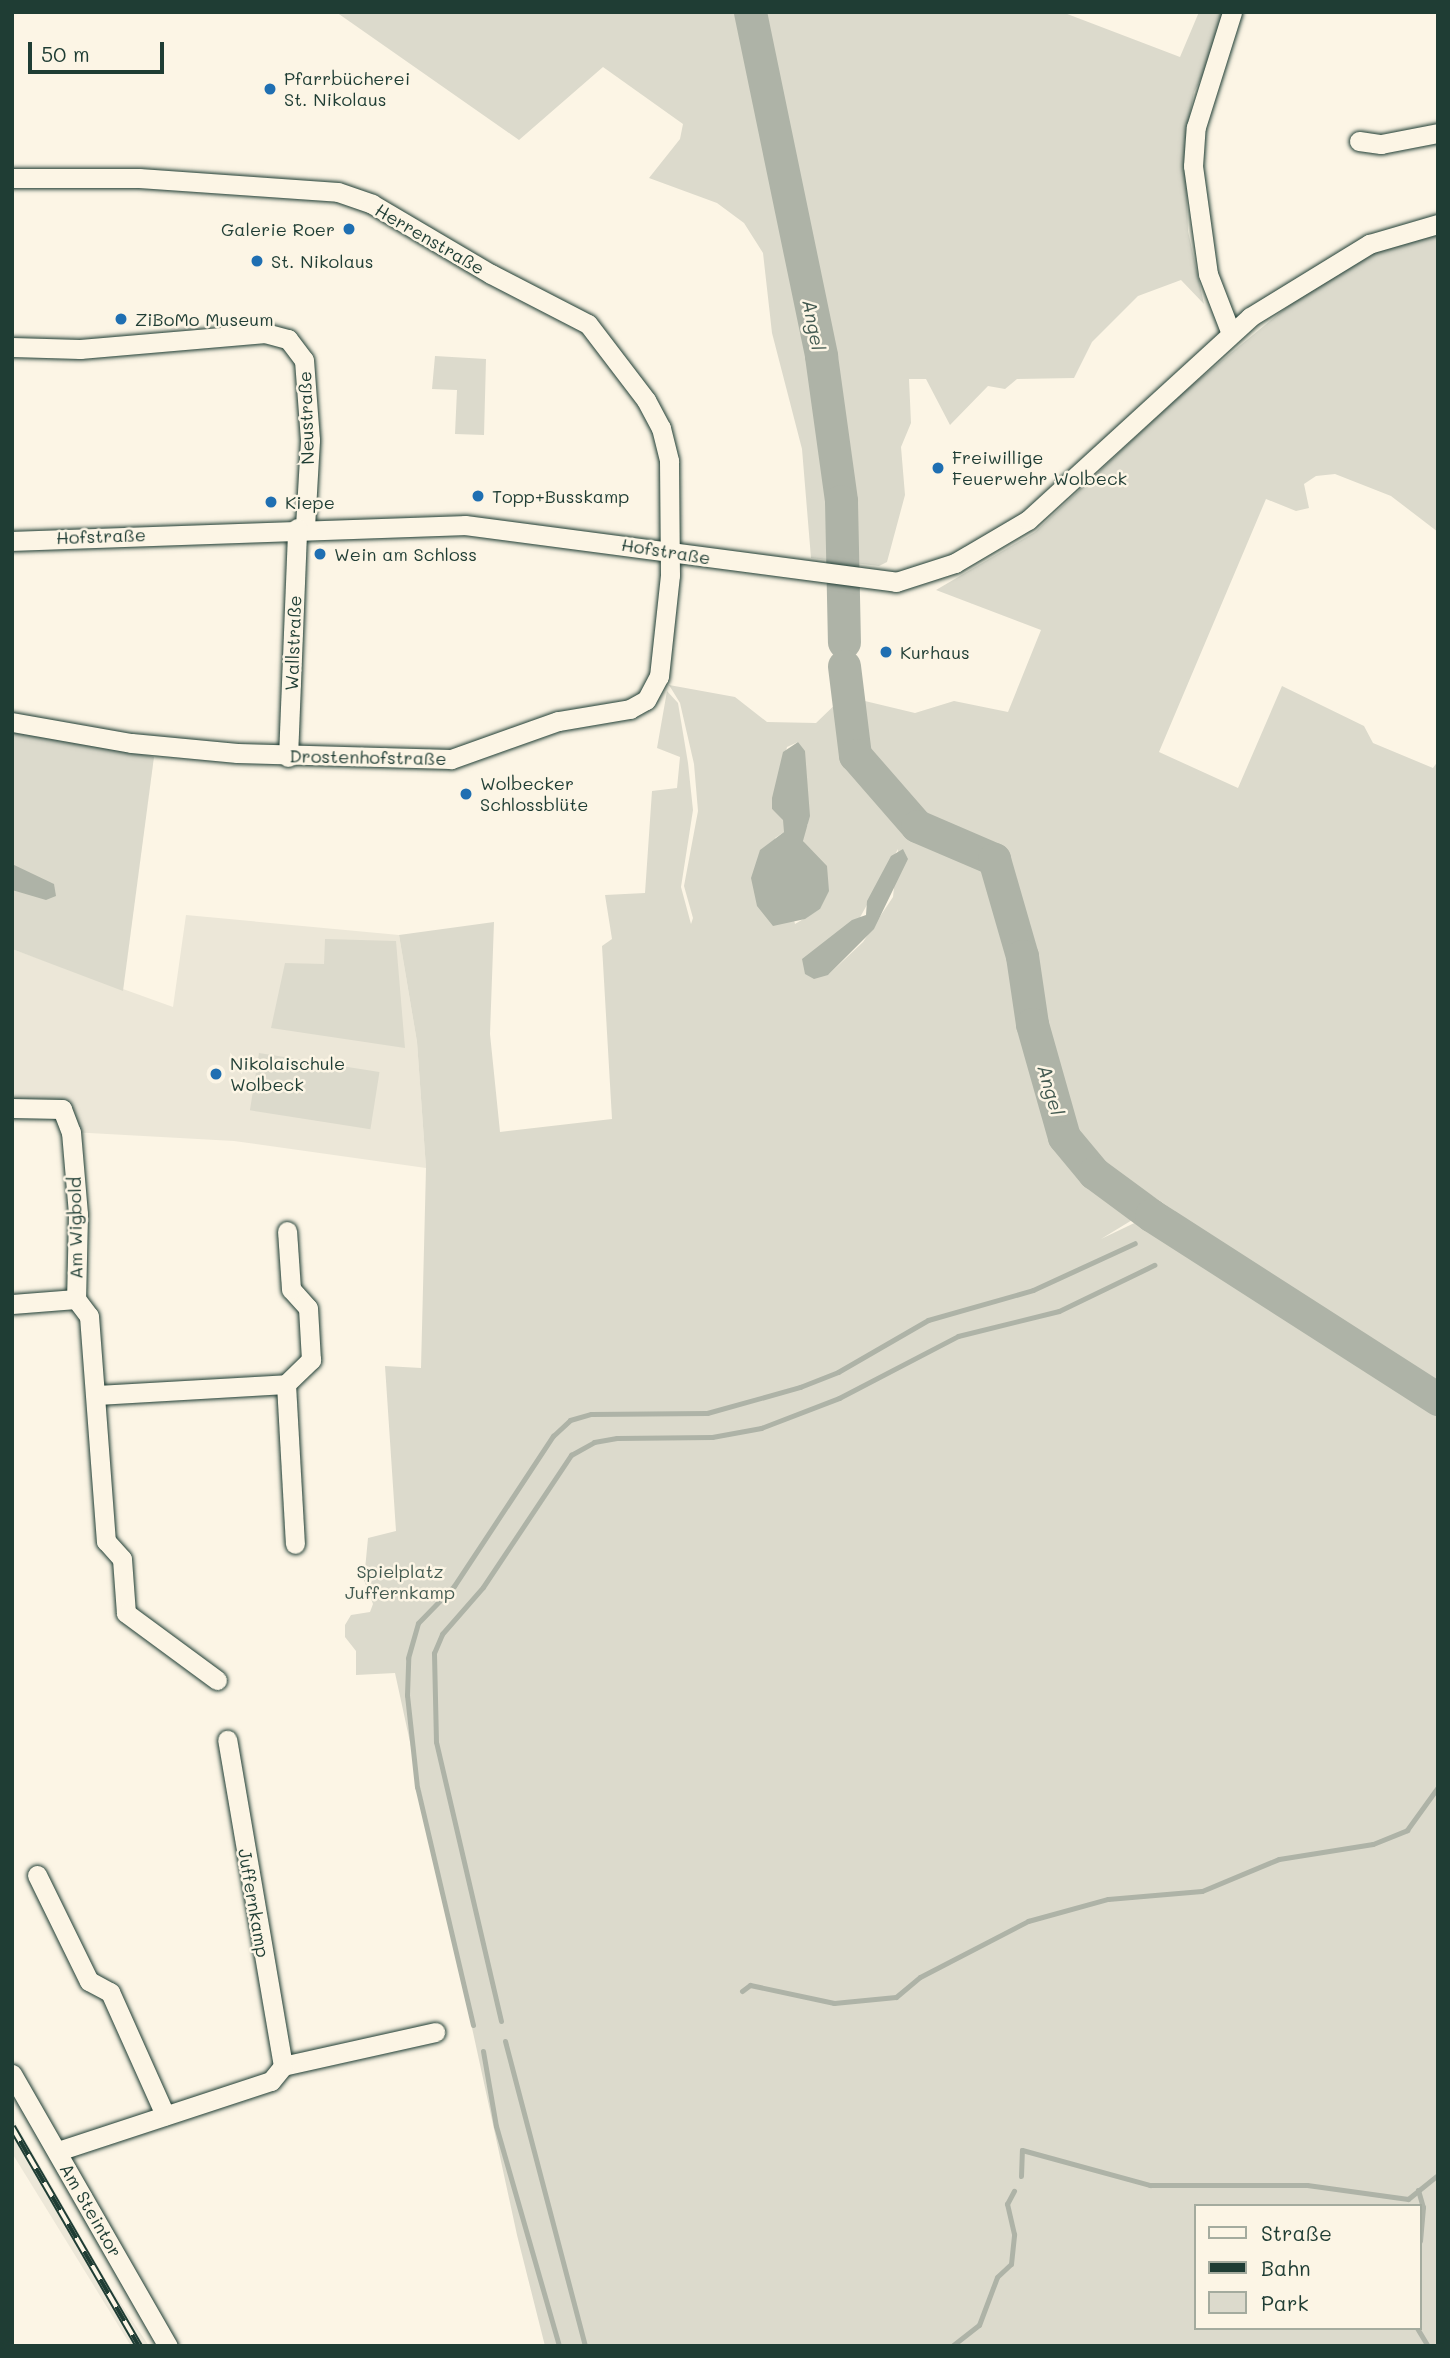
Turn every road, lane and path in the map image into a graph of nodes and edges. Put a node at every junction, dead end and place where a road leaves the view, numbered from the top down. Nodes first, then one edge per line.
1 (1232, 12) edge
2 (1438, 134) edge
3 (1359, 141) dead end
4 (12, 178) edge
5 (1438, 224) edge
6 (1230, 331) junction
7 (12, 348) edge
8 (301, 528) junction
9 (12, 541) edge
10 (670, 551) junction
11 (12, 722) edge
12 (288, 757) junction
13 (12, 1108) edge
14 (287, 1231) dead end
15 (76, 1299) junction
16 (12, 1304) edge
17 (286, 1384) junction
18 (97, 1395) junction
19 (295, 1544) dead end
20 (216, 1680) dead end
21 (227, 1740) dead end
22 (37, 1875) dead end
23 (435, 2032) dead end
24 (283, 2066) junction
25 (12, 2074) edge
26 (165, 2115) junction
27 (58, 2151) junction
28 (168, 2346) edge

1 - 6 street
2 - 3 street
4 - 10 street, Herrenstraße
5 - 6 street, Hofstraße
6 - 10 street, Hofstraße
7 - 8 street, Neustraße
8 - 9 street, Hofstraße
8 - 10 street, Hofstraße
8 - 12 street, Wallstraße
10 - 12 street, Drostenhofstraße
11 - 12 street, Drostenhofstraße
13 - 15 street, Am Wigbold
14 - 17 street
15 - 16 street
15 - 18 street, Am Wigbold
17 - 18 street
17 - 19 street
18 - 20 street, Am Wigbold
21 - 24 street, Juffernkamp
22 - 26 street
23 - 24 street
24 - 26 street
25 - 27 street, Am Steintor
26 - 27 street
27 - 28 street, Am Steintor

